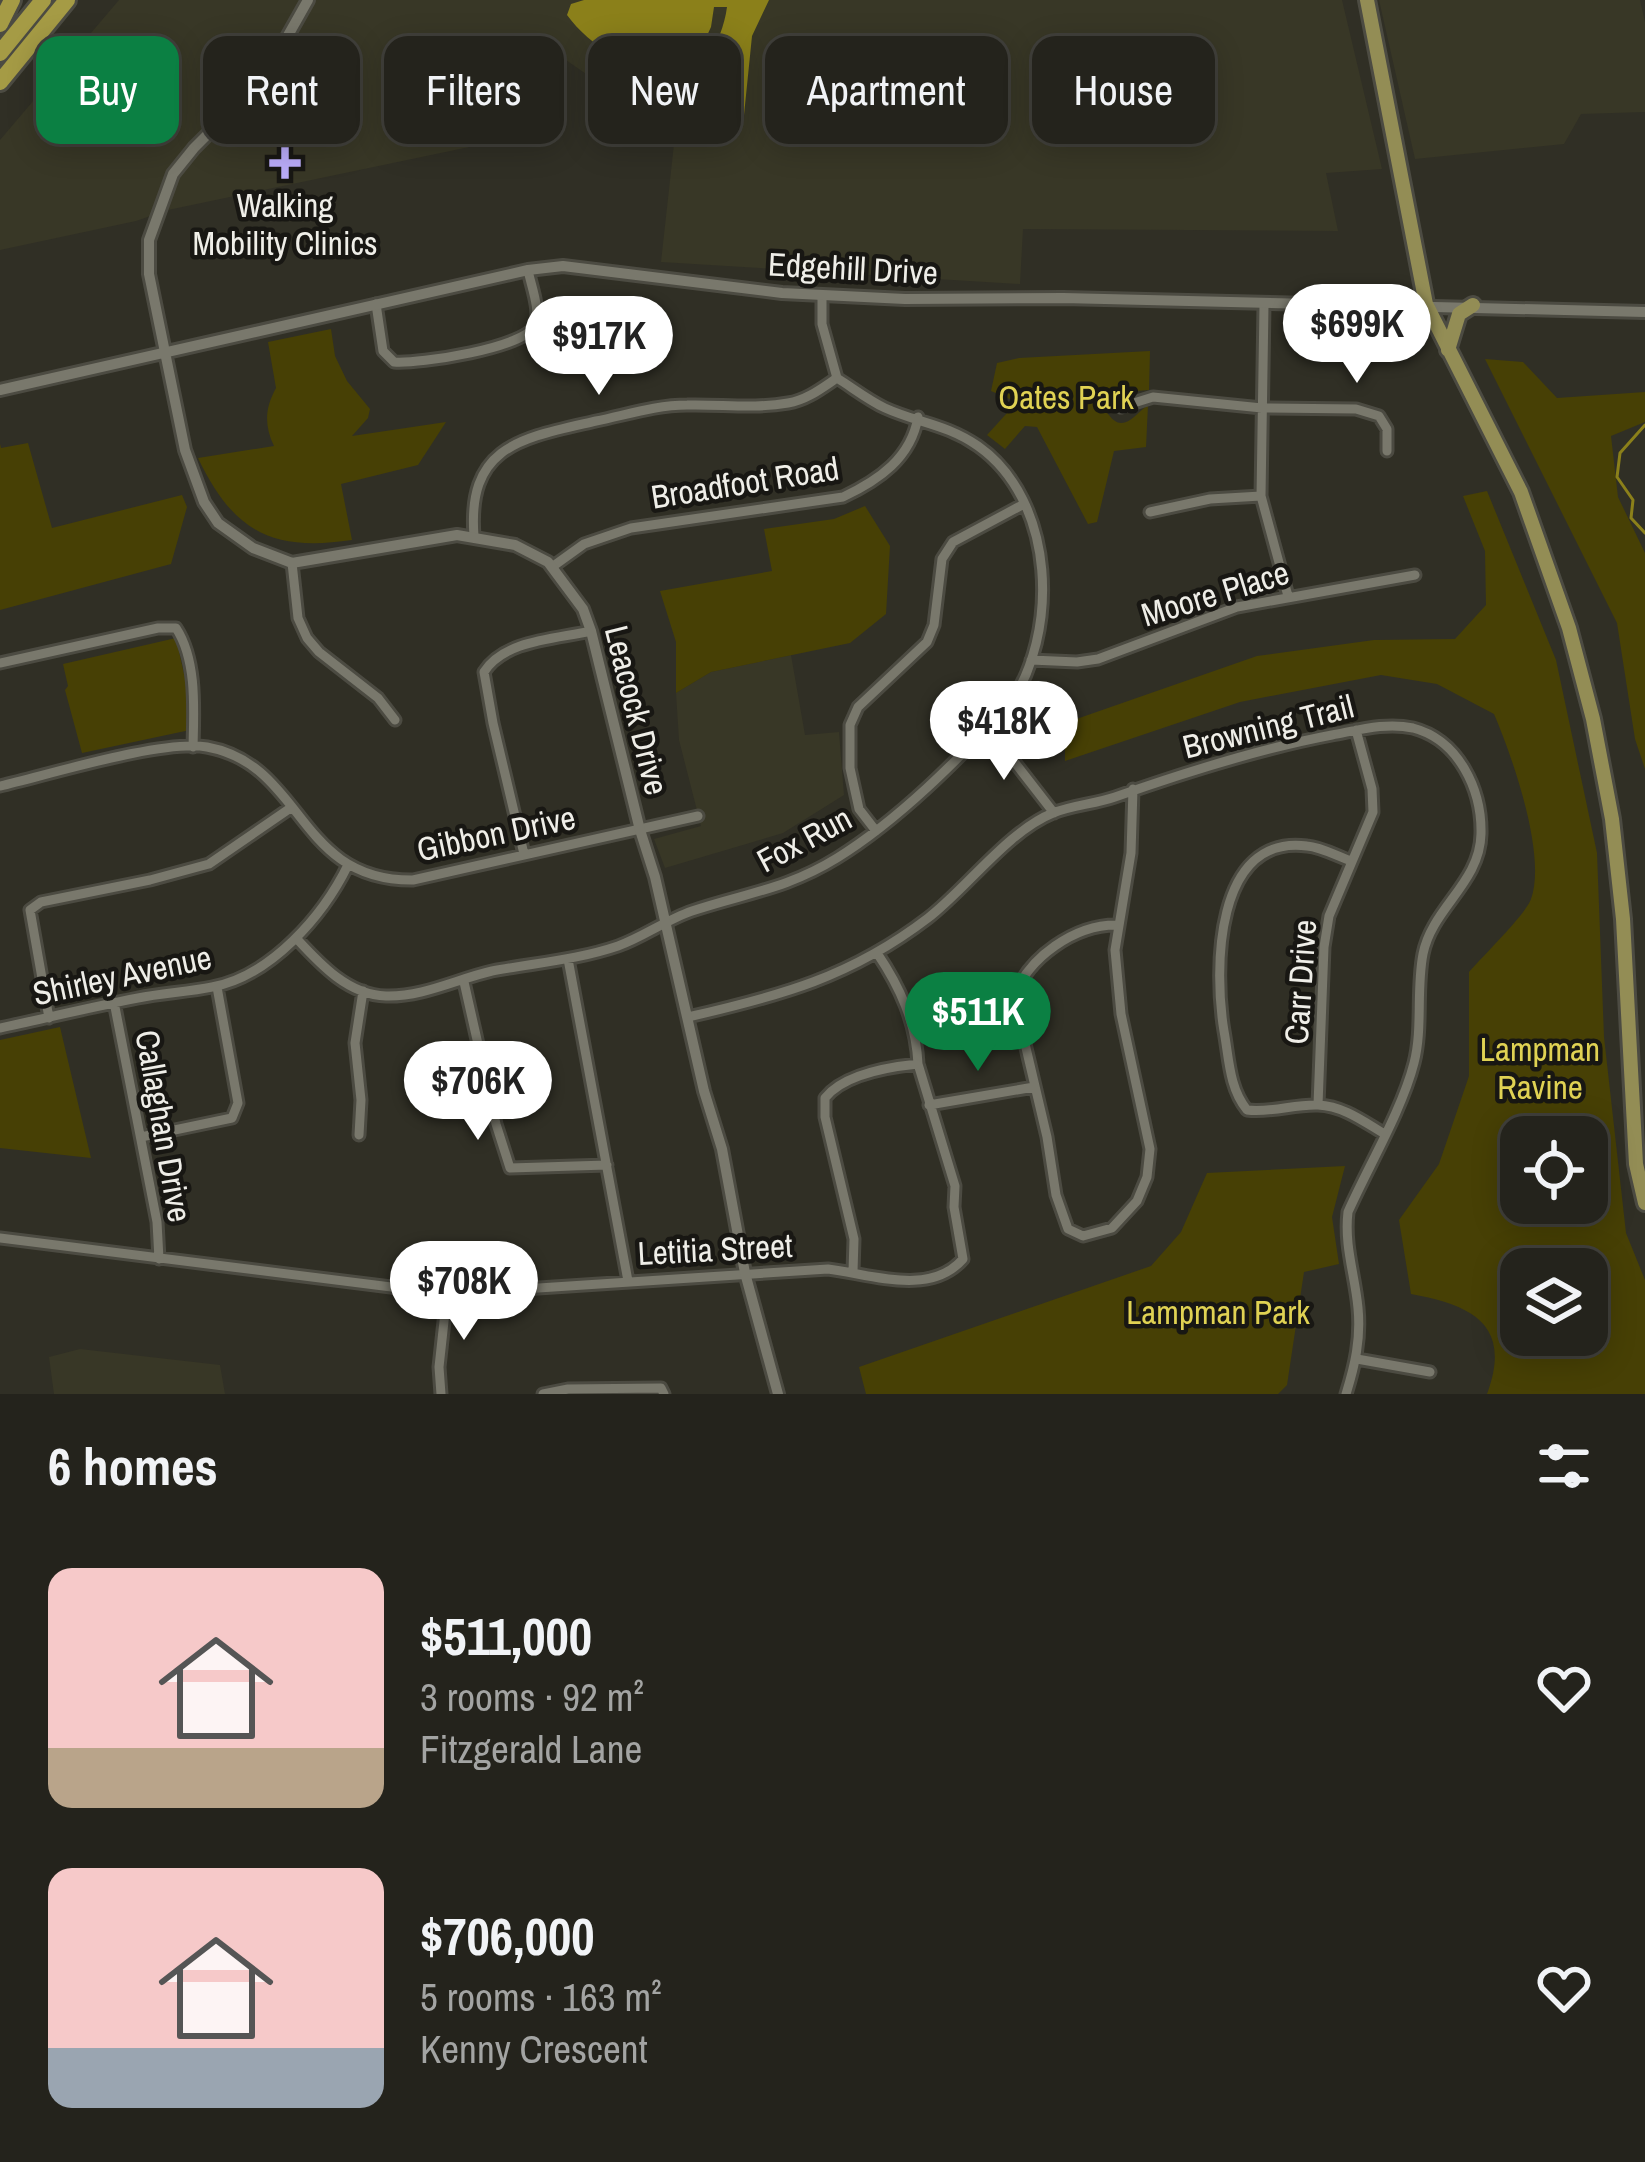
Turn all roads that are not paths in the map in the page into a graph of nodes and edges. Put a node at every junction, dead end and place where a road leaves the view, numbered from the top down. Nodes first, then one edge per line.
1 (12, 0) edge
2 (43, 0) edge
3 (67, 0) edge
4 (308, 0) edge
5 (1366, 0) edge
6 (0, 24) edge
7 (0, 53) edge
8 (0, 82) edge
9 (528, 270) junction
10 (822, 295) junction
11 (376, 304) junction
12 (1426, 304) junction
13 (1264, 305) junction
14 (1473, 305) junction
15 (1645, 312) edge
16 (1448, 350) junction
17 (166, 352) junction
18 (837, 378) junction
19 (0, 390) edge
20 (1121, 407) dead end
21 (1262, 408) junction
22 (918, 417) junction
23 (1387, 451) dead end
24 (1262, 496) junction
25 (1024, 503) junction
26 (1150, 512) dead end
27 (475, 536) junction
28 (292, 563) junction
29 (552, 567) junction
30 (1415, 575) dead end
31 (1288, 596) junction
32 (591, 631) junction
33 (1031, 660) junction
34 (0, 663) edge
35 (394, 720) dead end
36 (988, 728) junction
37 (1356, 730) junction
38 (193, 746) junction
39 (0, 786) edge
40 (1133, 790) junction
41 (289, 809) junction
42 (1054, 812) junction
43 (698, 816) dead end
44 (640, 830) junction
45 (876, 831) junction
46 (524, 854) junction
47 (1351, 861) junction
48 (348, 865) junction
49 (665, 924) junction
50 (1117, 925) junction
51 (296, 938) junction
52 (878, 952) junction
53 (568, 959) junction
54 (464, 982) junction
55 (217, 987) junction
56 (362, 992) junction
57 (115, 1002) junction
58 (688, 1017) junction
59 (49, 1018) junction
60 (0, 1028) edge
61 (918, 1064) junction
62 (1034, 1087) junction
63 (929, 1105) junction
64 (1318, 1105) junction
65 (1383, 1133) junction
66 (359, 1135) dead end
67 (141, 1137) junction
68 (607, 1165) junction
69 (1645, 1203) edge
70 (0, 1238) edge
71 (159, 1259) junction
72 (854, 1272) junction
73 (745, 1273) junction
74 (628, 1281) junction
75 (447, 1294) junction
76 (1357, 1359) junction
77 (1430, 1372) dead end
78 (441, 1394) edge
79 (543, 1394) edge
80 (554, 1394) edge
81 (664, 1394) edge
82 (778, 1394) edge
83 (1346, 1394) edge

1 - 6 highway
2 - 7 highway
3 - 8 highway
4 - 17 street
5 - 12 main road
9 - 10 street, Edgehill Drive
9 - 11 street, Edgehill Drive
9 - 11 street
10 - 13 street, Edgehill Drive
10 - 18 street
11 - 17 street, Edgehill Drive
12 - 13 street, Edgehill Drive
12 - 14 street, Edgehill Drive
12 - 16 main road
13 - 21 street
14 - 15 street, Edgehill Drive
14 - 16 main road
16 - 69 main road
17 - 19 street, Edgehill Drive
17 - 28 street
18 - 22 street, Fox Run
18 - 27 street
20 - 21 street
21 - 23 street
21 - 24 street
22 - 25 street, Fox Run
22 - 29 street, Broadfoot Road
24 - 26 street
24 - 31 street
25 - 33 street, Fox Run
25 - 45 street
27 - 28 street
27 - 29 street
28 - 35 street
29 - 32 street, Leacock Drive
30 - 31 street, Moore Place
31 - 33 street, Moore Place
32 - 44 street, Leacock Drive
32 - 46 street
33 - 36 street, Fox Run
34 - 38 street
36 - 42 street
36 - 45 street, Fox Run
37 - 40 street, Browning Trail
37 - 47 street, Carr Drive
37 - 65 street, Browning Trail
38 - 39 street, Gibbon Drive
38 - 41 street, Gibbon Drive
40 - 42 street, Browning Trail
40 - 50 street
41 - 48 street, Gibbon Drive
41 - 59 street
42 - 52 street, Browning Trail
43 - 44 street, Gibbon Drive
44 - 46 street, Gibbon Drive
44 - 49 street, Leacock Drive
45 - 49 street, Fox Run
46 - 48 street, Gibbon Drive
47 - 64 street, Carr Drive
47 - 64 street
48 - 51 street, Shirley Avenue
49 - 53 street, Fox Run
49 - 58 street, Leacock Drive
50 - 62 street
50 - 62 street
51 - 55 street, Shirley Avenue
51 - 56 street
52 - 58 street, Browning Trail
52 - 61 street, Letitia Street
53 - 54 street, Fox Run
53 - 68 street
54 - 56 street, Fox Run
54 - 68 street
55 - 57 street, Shirley Avenue
55 - 67 street
56 - 66 street
57 - 59 street, Shirley Avenue
57 - 67 street, Callaghan Drive
58 - 73 street, Leacock Drive
59 - 60 street, Shirley Avenue
61 - 63 street, Letitia Street
61 - 72 street
62 - 63 street
63 - 72 street, Letitia Street
64 - 65 street
65 - 76 street, Browning Trail
67 - 71 street, Callaghan Drive
68 - 74 street
70 - 71 street, Letitia Street
71 - 75 street, Letitia Street
72 - 73 street, Letitia Street
73 - 74 street, Letitia Street
73 - 82 street, Leacock Drive
74 - 75 street, Letitia Street
75 - 78 street
76 - 77 street
76 - 83 street, Browning Trail
79 - 80 street
80 - 81 street

